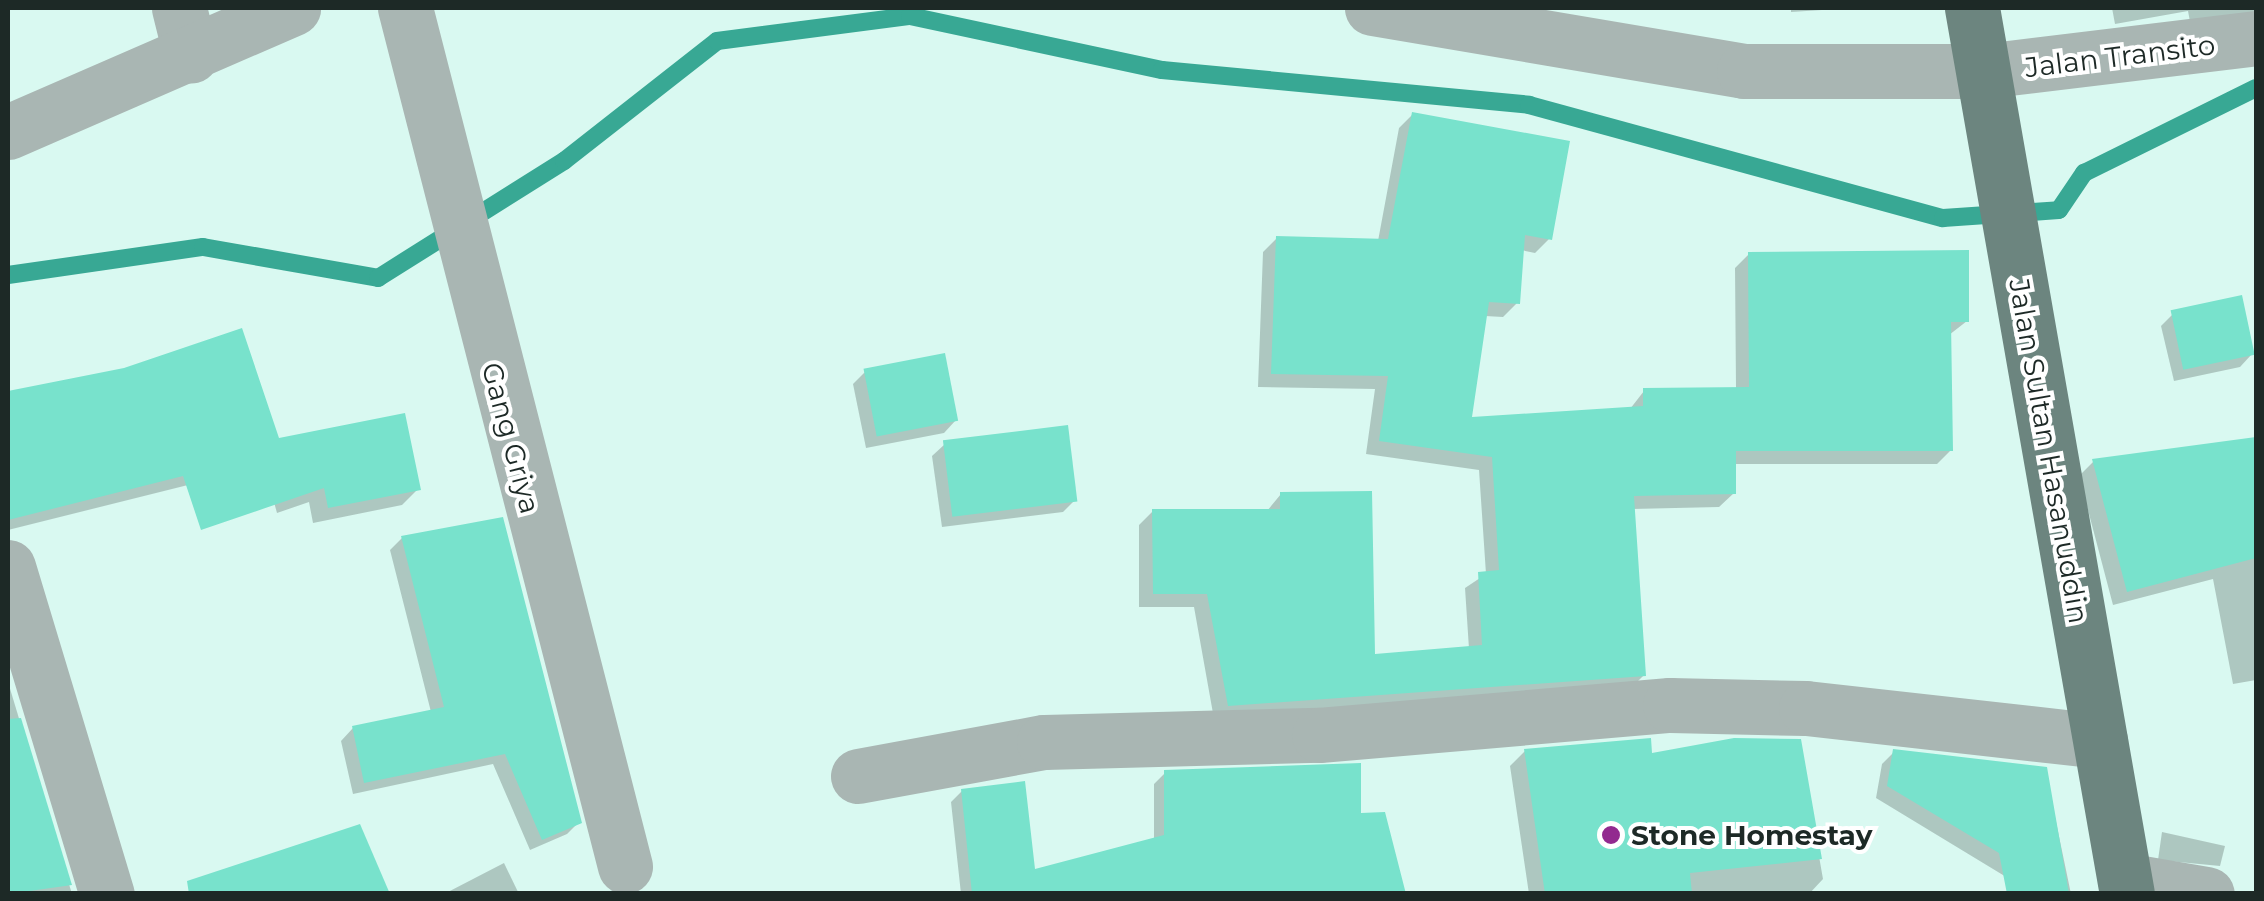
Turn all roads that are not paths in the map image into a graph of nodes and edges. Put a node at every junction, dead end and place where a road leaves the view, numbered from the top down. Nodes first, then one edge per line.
1 (293, 8) edge
2 (406, 8) edge
3 (1372, 8) edge
4 (1972, 8) edge
5 (185, 32) edge
6 (2256, 38) edge
7 (1984, 71) junction
8 (8, 132) edge
9 (8, 567) edge
10 (2100, 741) junction
11 (858, 776) dead end
12 (625, 866) dead end
13 (2126, 887) edge
14 (107, 894) edge
15 (2207, 894) edge

1 - 5 street
2 - 12 street, Gang Griya
3 - 7 street, Jalan Transito
4 - 7 main road, Jalan Sultan Hasanuddin
5 - 8 street
6 - 7 street, Jalan Transito
7 - 10 main road, Jalan Sultan Hasanuddin
9 - 14 street
10 - 11 street
10 - 13 main road, Jalan Sultan Hasanuddin
13 - 15 street

